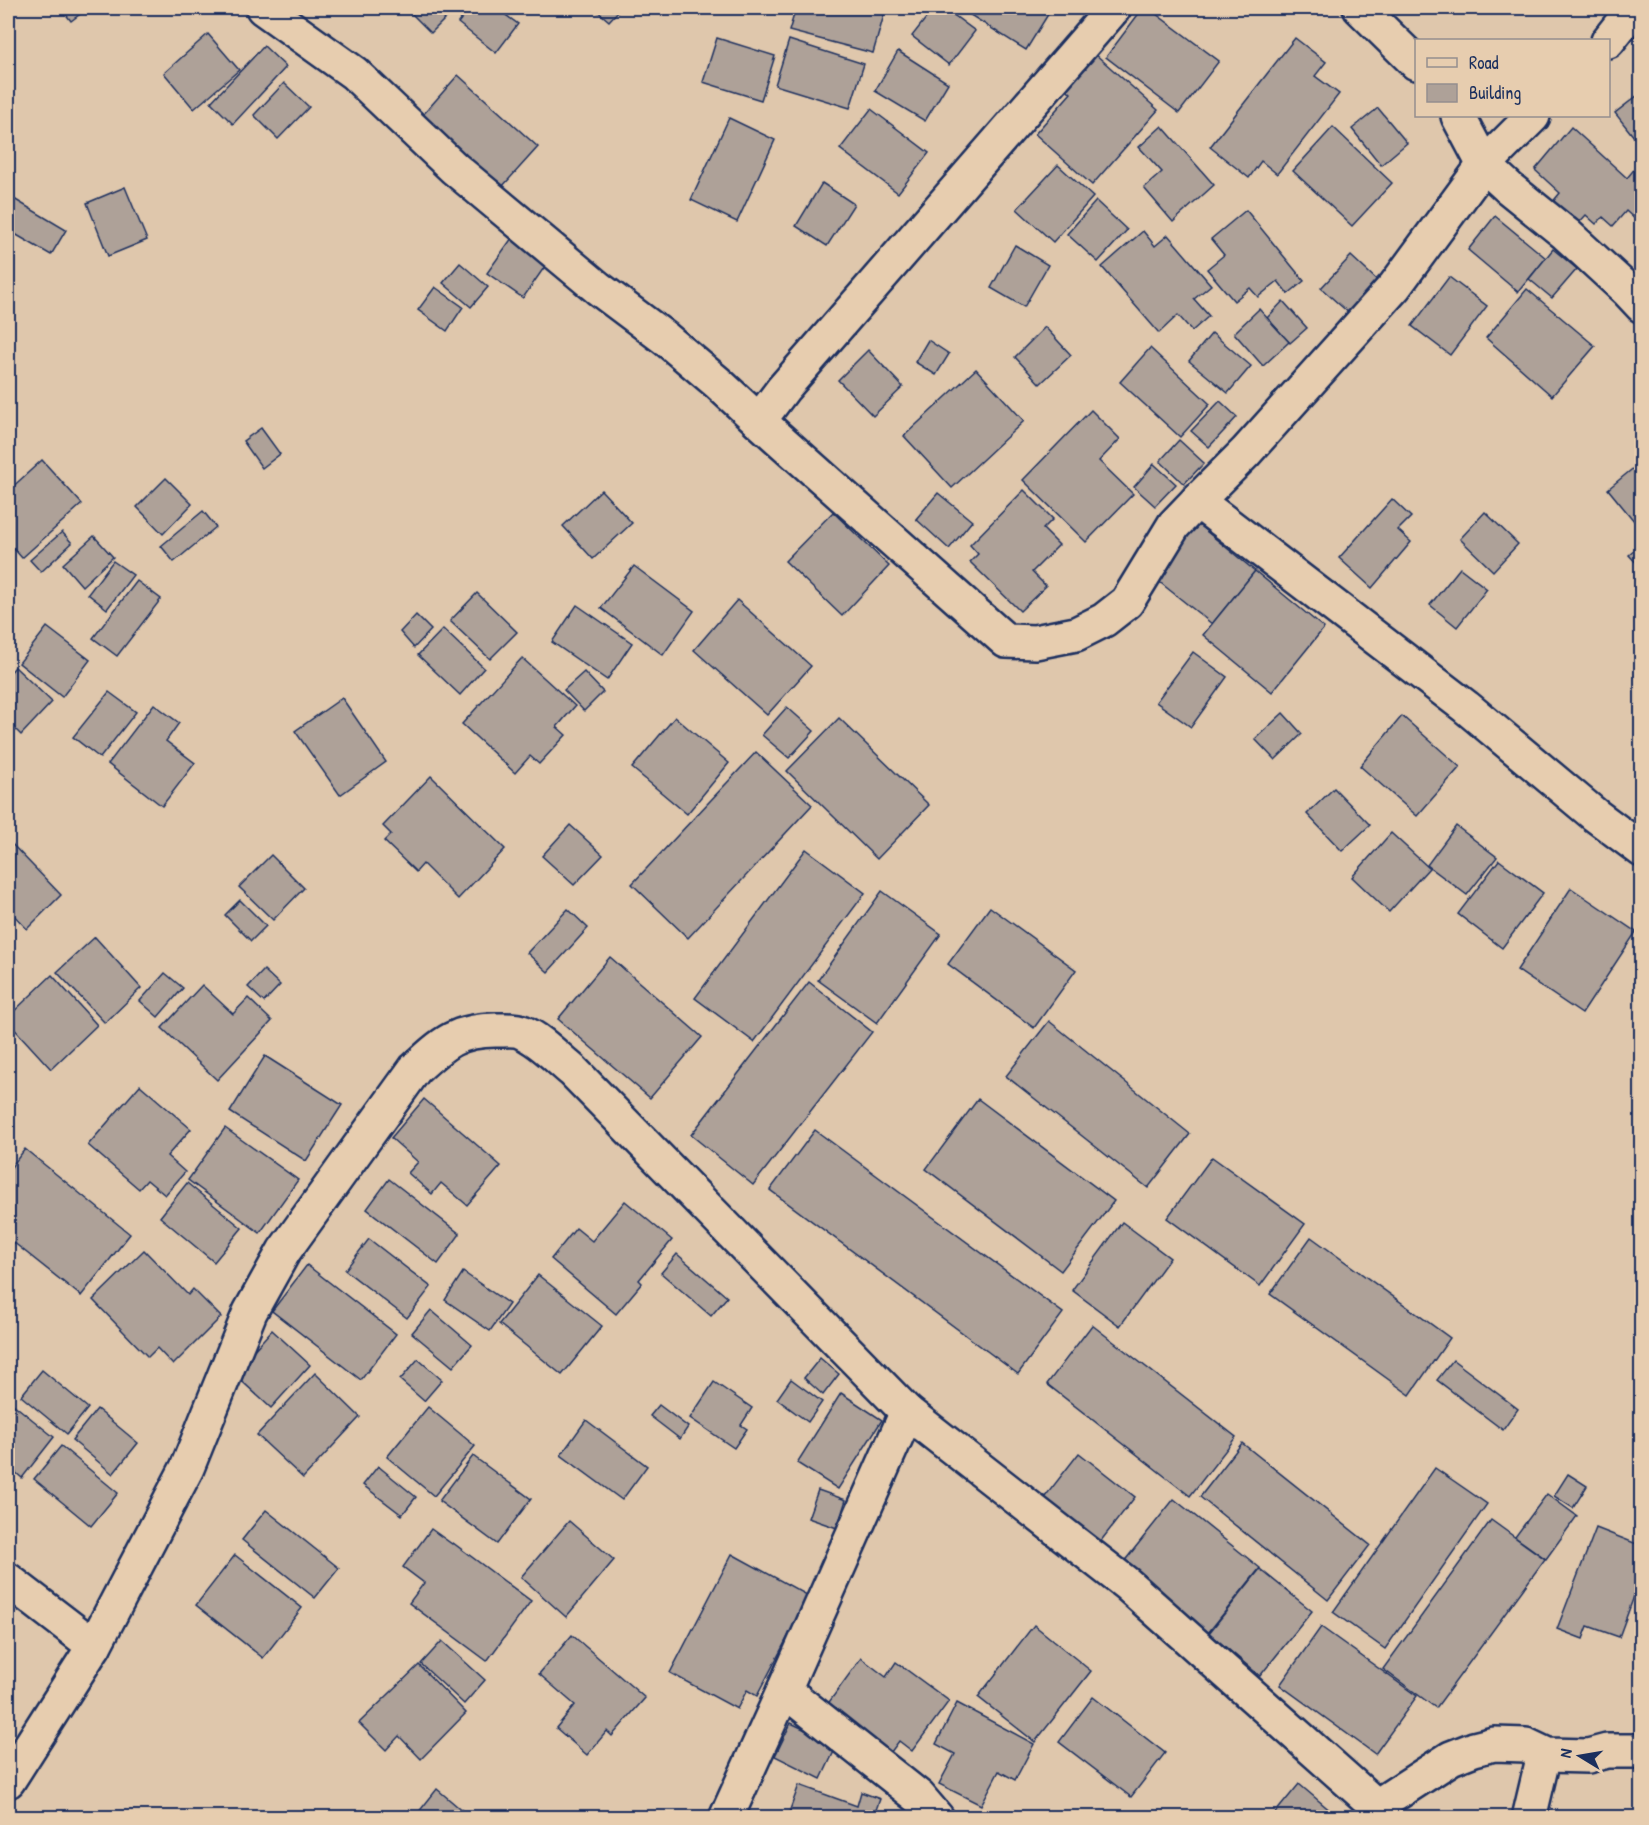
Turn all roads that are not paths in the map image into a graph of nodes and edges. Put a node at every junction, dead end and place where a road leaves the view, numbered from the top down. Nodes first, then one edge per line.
1 (263, 8) edge
2 (1114, 8) edge
3 (1360, 8) edge
4 (1634, 8) edge
5 (1610, 39) edge
6 (1415, 62) edge
7 (1459, 117) edge
8 (1532, 117) edge
9 (1484, 165) junction
10 (1641, 306) edge
11 (759, 421) junction
12 (1197, 501) junction
13 (1641, 850) edge
14 (907, 1412) junction
15 (8, 1580) edge
16 (94, 1646) junction
17 (784, 1690) junction
18 (1641, 1751) edge
19 (1547, 1755) junction
20 (8, 1781) edge
21 (726, 1818) edge
22 (937, 1818) edge
23 (1529, 1818) edge

1 - 11 street
2 - 11 street
3 - 6 street
4 - 5 street
7 - 9 street
8 - 9 street
9 - 10 street
9 - 12 street
11 - 12 street
12 - 13 street
14 - 16 street
14 - 17 street
14 - 19 street
15 - 16 street
16 - 20 street
17 - 21 street
17 - 22 street
18 - 19 street
19 - 23 street

